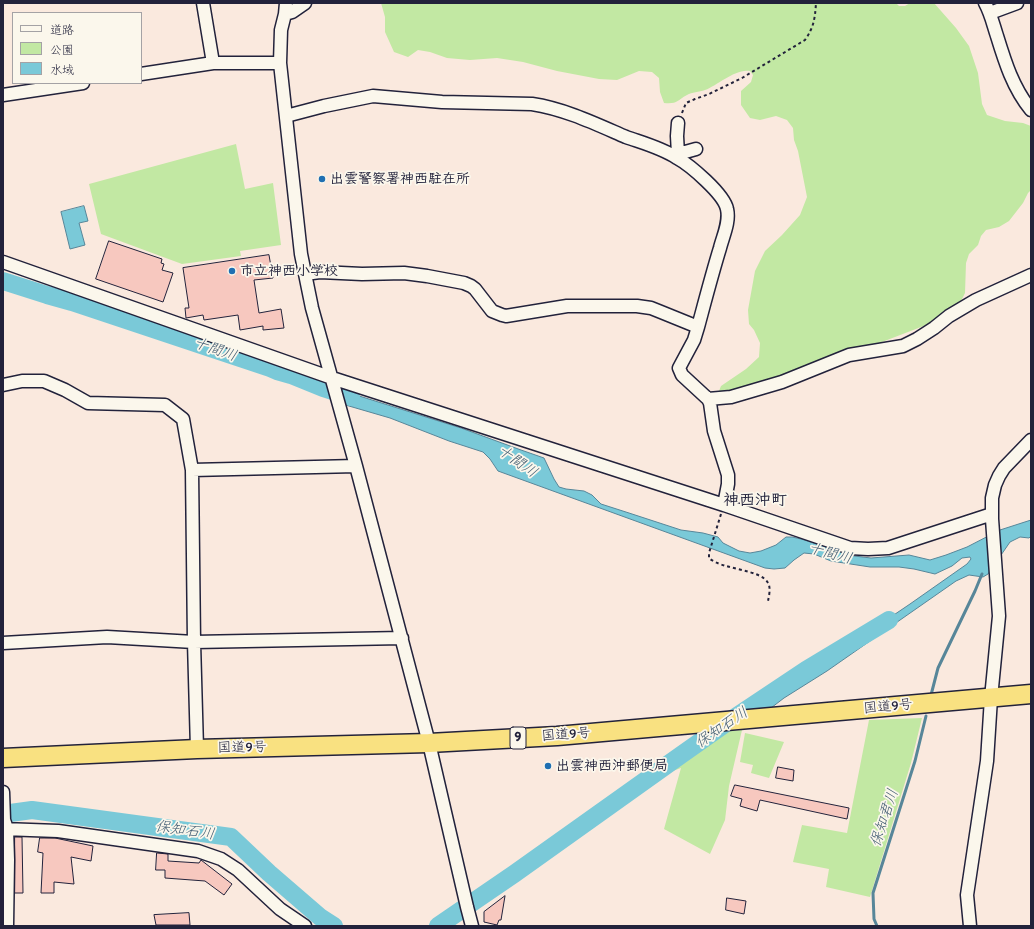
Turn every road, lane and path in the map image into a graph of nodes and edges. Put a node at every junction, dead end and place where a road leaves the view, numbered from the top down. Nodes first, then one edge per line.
1 (203, 3) edge
2 (305, 3) edge
3 (816, 3) edge
4 (1017, 3) edge
5 (988, 8) edge
6 (286, 9) edge
7 (213, 63) junction
8 (280, 63) junction
9 (142, 74) edge
10 (75, 84) edge
11 (3, 95) edge
12 (1031, 110) edge
13 (286, 116) junction
14 (678, 123) joint
15 (696, 150) dead end
16 (677, 156) junction
17 (3, 262) edge
18 (305, 274) junction
19 (1031, 275) edge
20 (698, 327) junction
21 (333, 380) junction
22 (3, 385) edge
23 (708, 399) junction
24 (1031, 440) edge
25 (356, 466) junction
26 (192, 470) junction
27 (723, 507) junction
28 (992, 516) junction
29 (768, 602) dead end
30 (402, 638) junction
31 (194, 642) junction
32 (3, 643) edge
33 (1031, 694) edge
34 (991, 698) junction
35 (429, 743) junction
36 (197, 749) junction
37 (3, 758) edge
38 (3, 792) edge
39 (5, 829) edge
40 (7, 926) edge
41 (305, 926) edge
42 (472, 926) edge
43 (970, 926) edge

1 - 7 street
2 - 6 street
3 - 14 path
4 - 5 street
5 - 12 street
6 - 8 street
7 - 8 street
7 - 9 street
8 - 13 street
10 - 11 street
13 - 16 street
13 - 18 street
14 - 16 street
15 - 16 street
16 - 20 street
17 - 21 street
18 - 20 street
18 - 21 street
19 - 23 street
20 - 23 street
21 - 25 street
21 - 27 street
22 - 26 street
23 - 27 street
24 - 28 street
25 - 26 street
25 - 30 street
26 - 31 street
27 - 28 street
27 - 29 path
28 - 34 street
30 - 31 street
30 - 35 street
31 - 32 street
31 - 36 street
33 - 34 highway, 国道9号 / 9
34 - 35 highway, 国道9号 / 9
34 - 43 street
35 - 36 highway, 国道9号 / 9
35 - 42 street
36 - 37 highway, 国道9号 / 9
38 - 39 street
39 - 40 street
39 - 41 street

